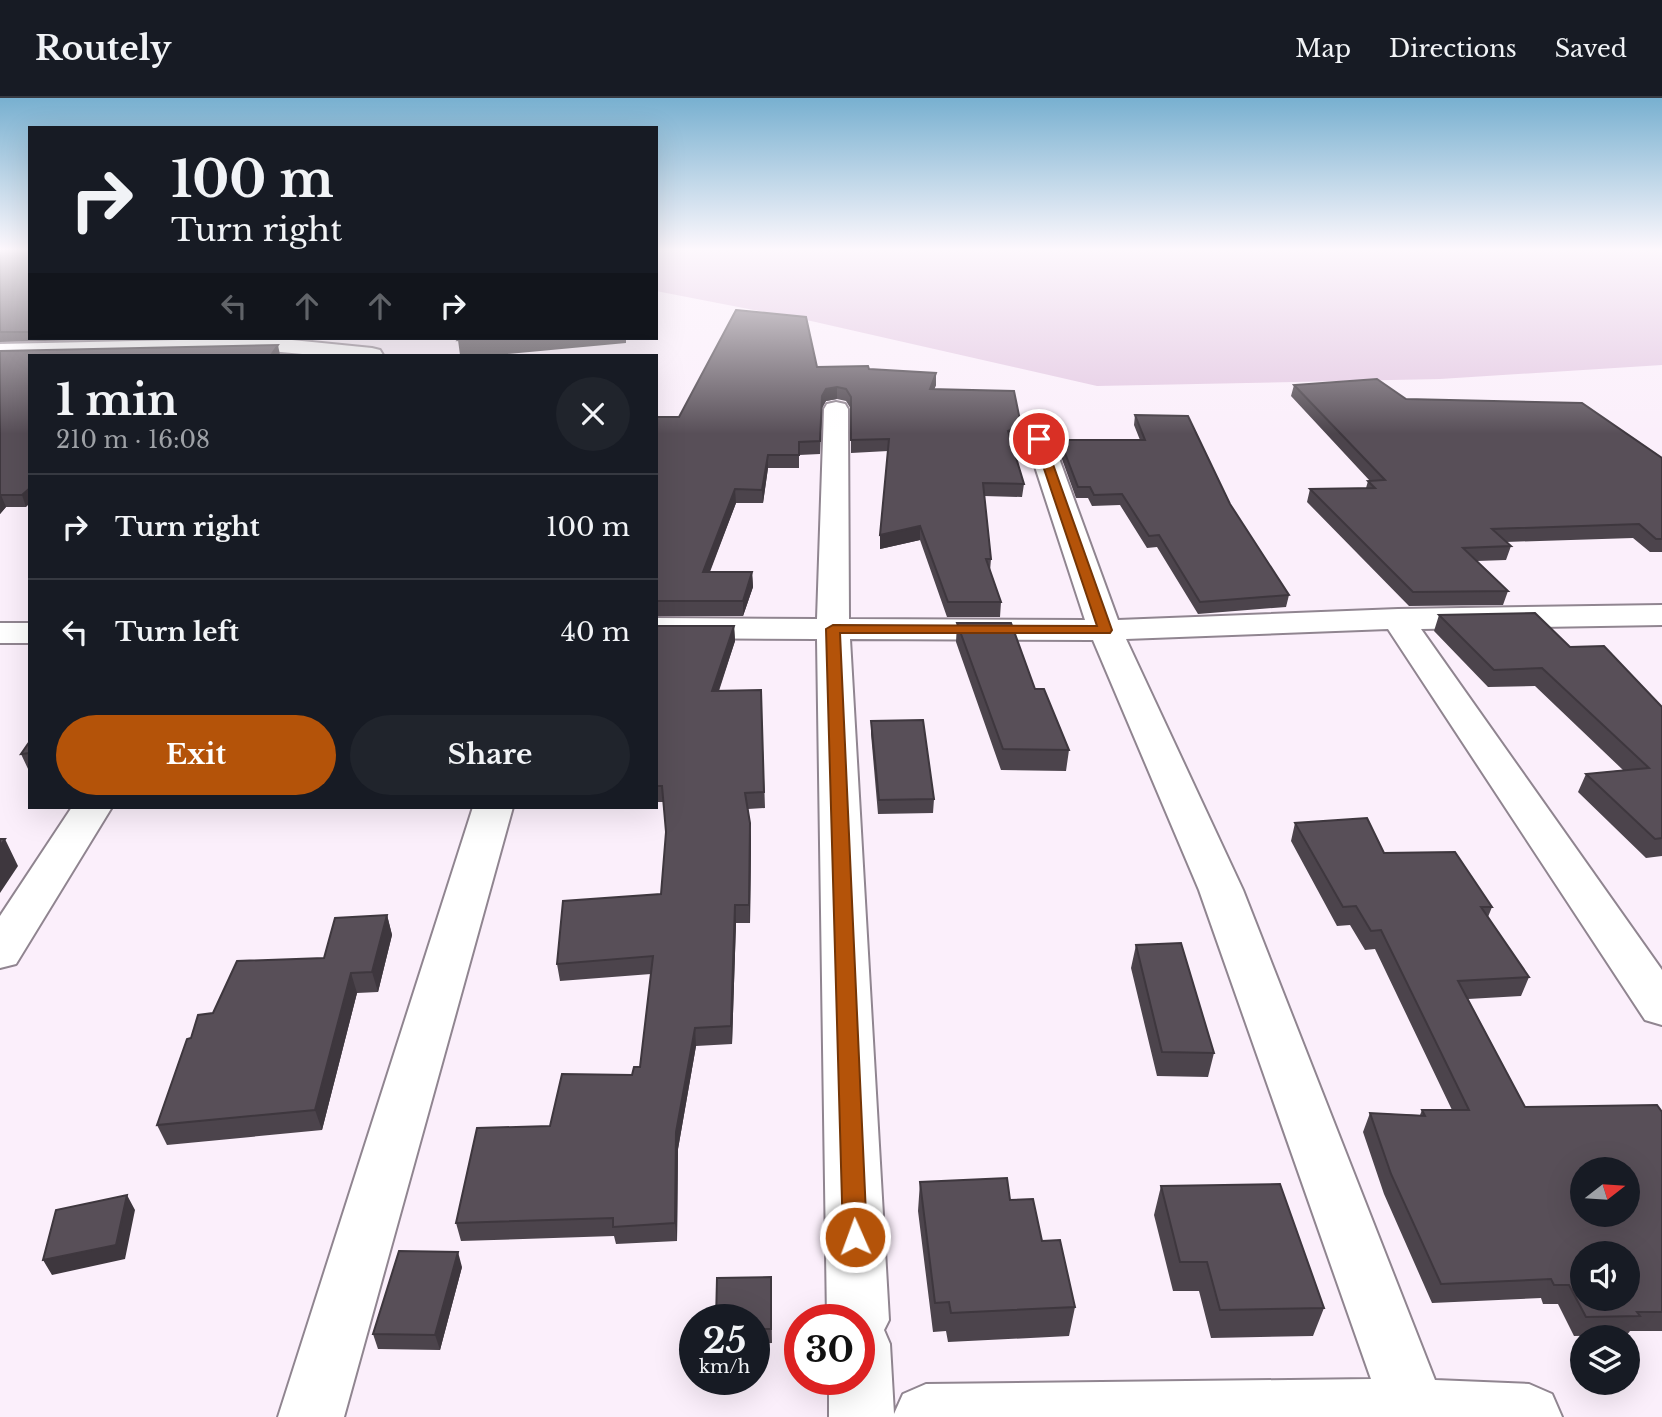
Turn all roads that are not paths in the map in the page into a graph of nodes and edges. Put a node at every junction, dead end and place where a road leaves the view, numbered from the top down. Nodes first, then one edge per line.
1 (95, 343) edge
2 (363, 354) edge
3 (5, 360) edge
4 (836, 410) dead end
5 (1039, 439) dead end
6 (1662, 615) edge
7 (1398, 619) junction
8 (658, 628) edge
9 (833, 629) junction
10 (1105, 630) junction
11 (28, 633) edge
12 (0, 634) edge
13 (91, 809) edge
14 (492, 809) edge
15 (0, 952) edge
16 (1662, 1007) edge
17 (857, 1304) edge
18 (861, 1395) edge
19 (1416, 1414) edge
20 (311, 1417) edge
21 (862, 1417) edge
22 (926, 1417) edge
23 (1529, 1417) edge

1 - 2 street
1 - 3 street
4 - 9 street
5 - 10 street
6 - 7 street
7 - 10 street
7 - 16 street
8 - 9 street
9 - 10 street
9 - 17 street
10 - 19 street
11 - 12 street
13 - 15 street
14 - 20 street
18 - 21 street
19 - 22 street
19 - 23 street

